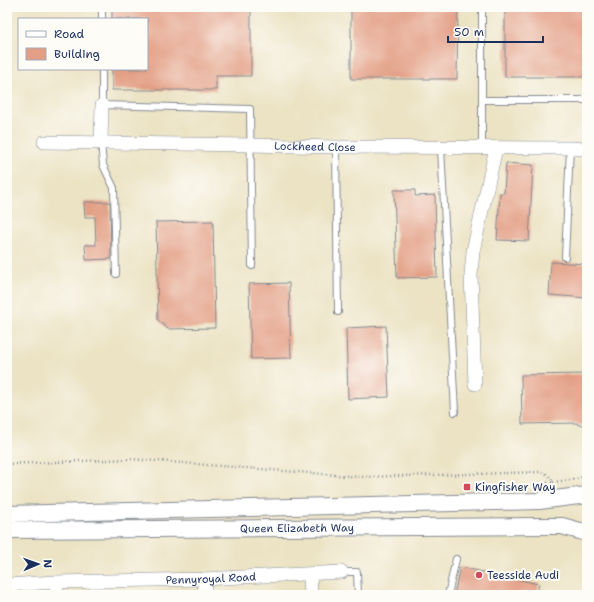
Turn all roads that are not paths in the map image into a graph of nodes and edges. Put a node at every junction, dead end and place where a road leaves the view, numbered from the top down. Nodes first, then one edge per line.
1 (102, 7) edge
2 (482, 7) edge
3 (102, 18) edge
4 (102, 70) edge
5 (482, 100) junction
6 (587, 100) edge
7 (102, 105) junction
8 (44, 142) dead end
9 (101, 142) junction
10 (251, 145) junction
11 (336, 147) junction
12 (442, 148) junction
13 (482, 148) junction
14 (496, 148) junction
15 (570, 148) junction
16 (587, 149) edge
17 (565, 257) dead end
18 (252, 266) dead end
19 (116, 274) dead end
20 (338, 312) dead end
21 (475, 384) dead end
22 (455, 412) dead end
23 (587, 495) edge
24 (7, 514) edge
25 (7, 530) edge
26 (587, 533) edge
27 (456, 559) dead end
28 (342, 572) joint
29 (310, 574) junction
30 (204, 579) junction
31 (7, 585) edge
32 (57, 589) edge
33 (205, 595) edge
34 (311, 595) edge
35 (358, 595) edge
36 (448, 595) edge

1 - 3 lane
2 - 5 lane
4 - 7 lane
5 - 6 lane
5 - 13 lane
7 - 9 street
7 - 10 lane
8 - 9 street, Lockheed Close
9 - 10 street, Lockheed Close
9 - 19 lane
10 - 11 street, Lockheed Close
10 - 18 lane
11 - 12 street, Lockheed Close
11 - 20 lane
12 - 13 street, Lockheed Close
12 - 22 lane
13 - 14 street, Lockheed Close
14 - 15 street, Lockheed Close
14 - 21 street
15 - 16 street, Lockheed Close
15 - 17 lane
23 - 24 street, Queen Elizabeth Way
25 - 26 street, Queen Elizabeth Way
27 - 36 lane
28 - 29 street, Pennyroyal Road
28 - 35 lane
29 - 30 street, Pennyroyal Road
29 - 34 street
30 - 32 street, Pennyroyal Road
30 - 33 street
31 - 32 street, Pennyroyal Road

